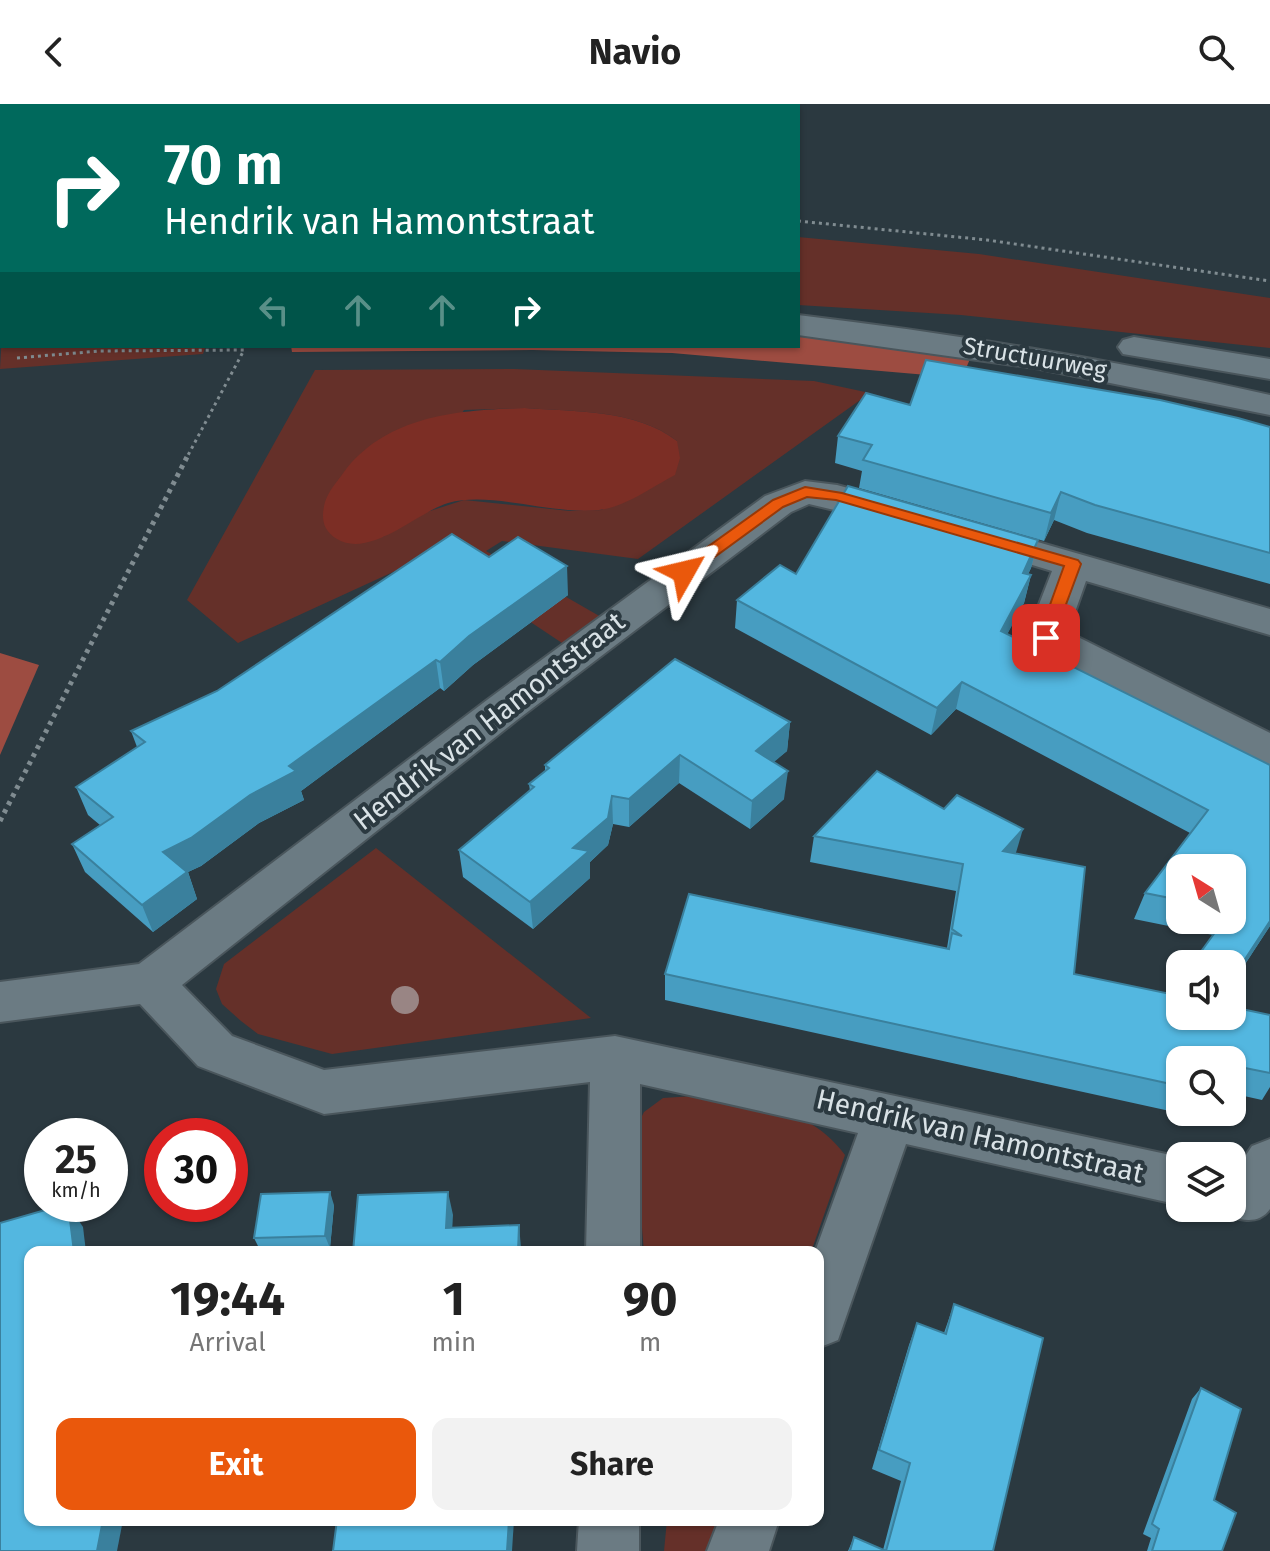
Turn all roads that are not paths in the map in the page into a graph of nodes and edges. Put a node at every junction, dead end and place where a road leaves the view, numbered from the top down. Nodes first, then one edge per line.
1 (800, 311) edge
2 (800, 325) edge
3 (1270, 369) edge
4 (1270, 405) edge
5 (1073, 564) junction
6 (1270, 622) edge
7 (1270, 751) edge
8 (150, 983) junction
9 (0, 1002) edge
10 (615, 1057) junction
11 (890, 1115) junction
12 (1270, 1163) edge
13 (1166, 1178) edge
14 (1246, 1196) edge
15 (613, 1246) edge
16 (824, 1304) edge
17 (609, 1526) edge
18 (747, 1526) edge
19 (608, 1551) edge
20 (738, 1551) edge

1 - 3 street, Structuurweg
2 - 4 street, Structuurweg
5 - 6 street, Hendrik van Hamontstraat
5 - 7 street
5 - 8 street, Hendrik van Hamontstraat
8 - 9 street
8 - 10 street, Hendrik van Hamontstraat
10 - 11 street, Hendrik van Hamontstraat
10 - 15 street
11 - 13 street, Hendrik van Hamontstraat
11 - 16 street
12 - 14 street
17 - 19 street
18 - 20 street

